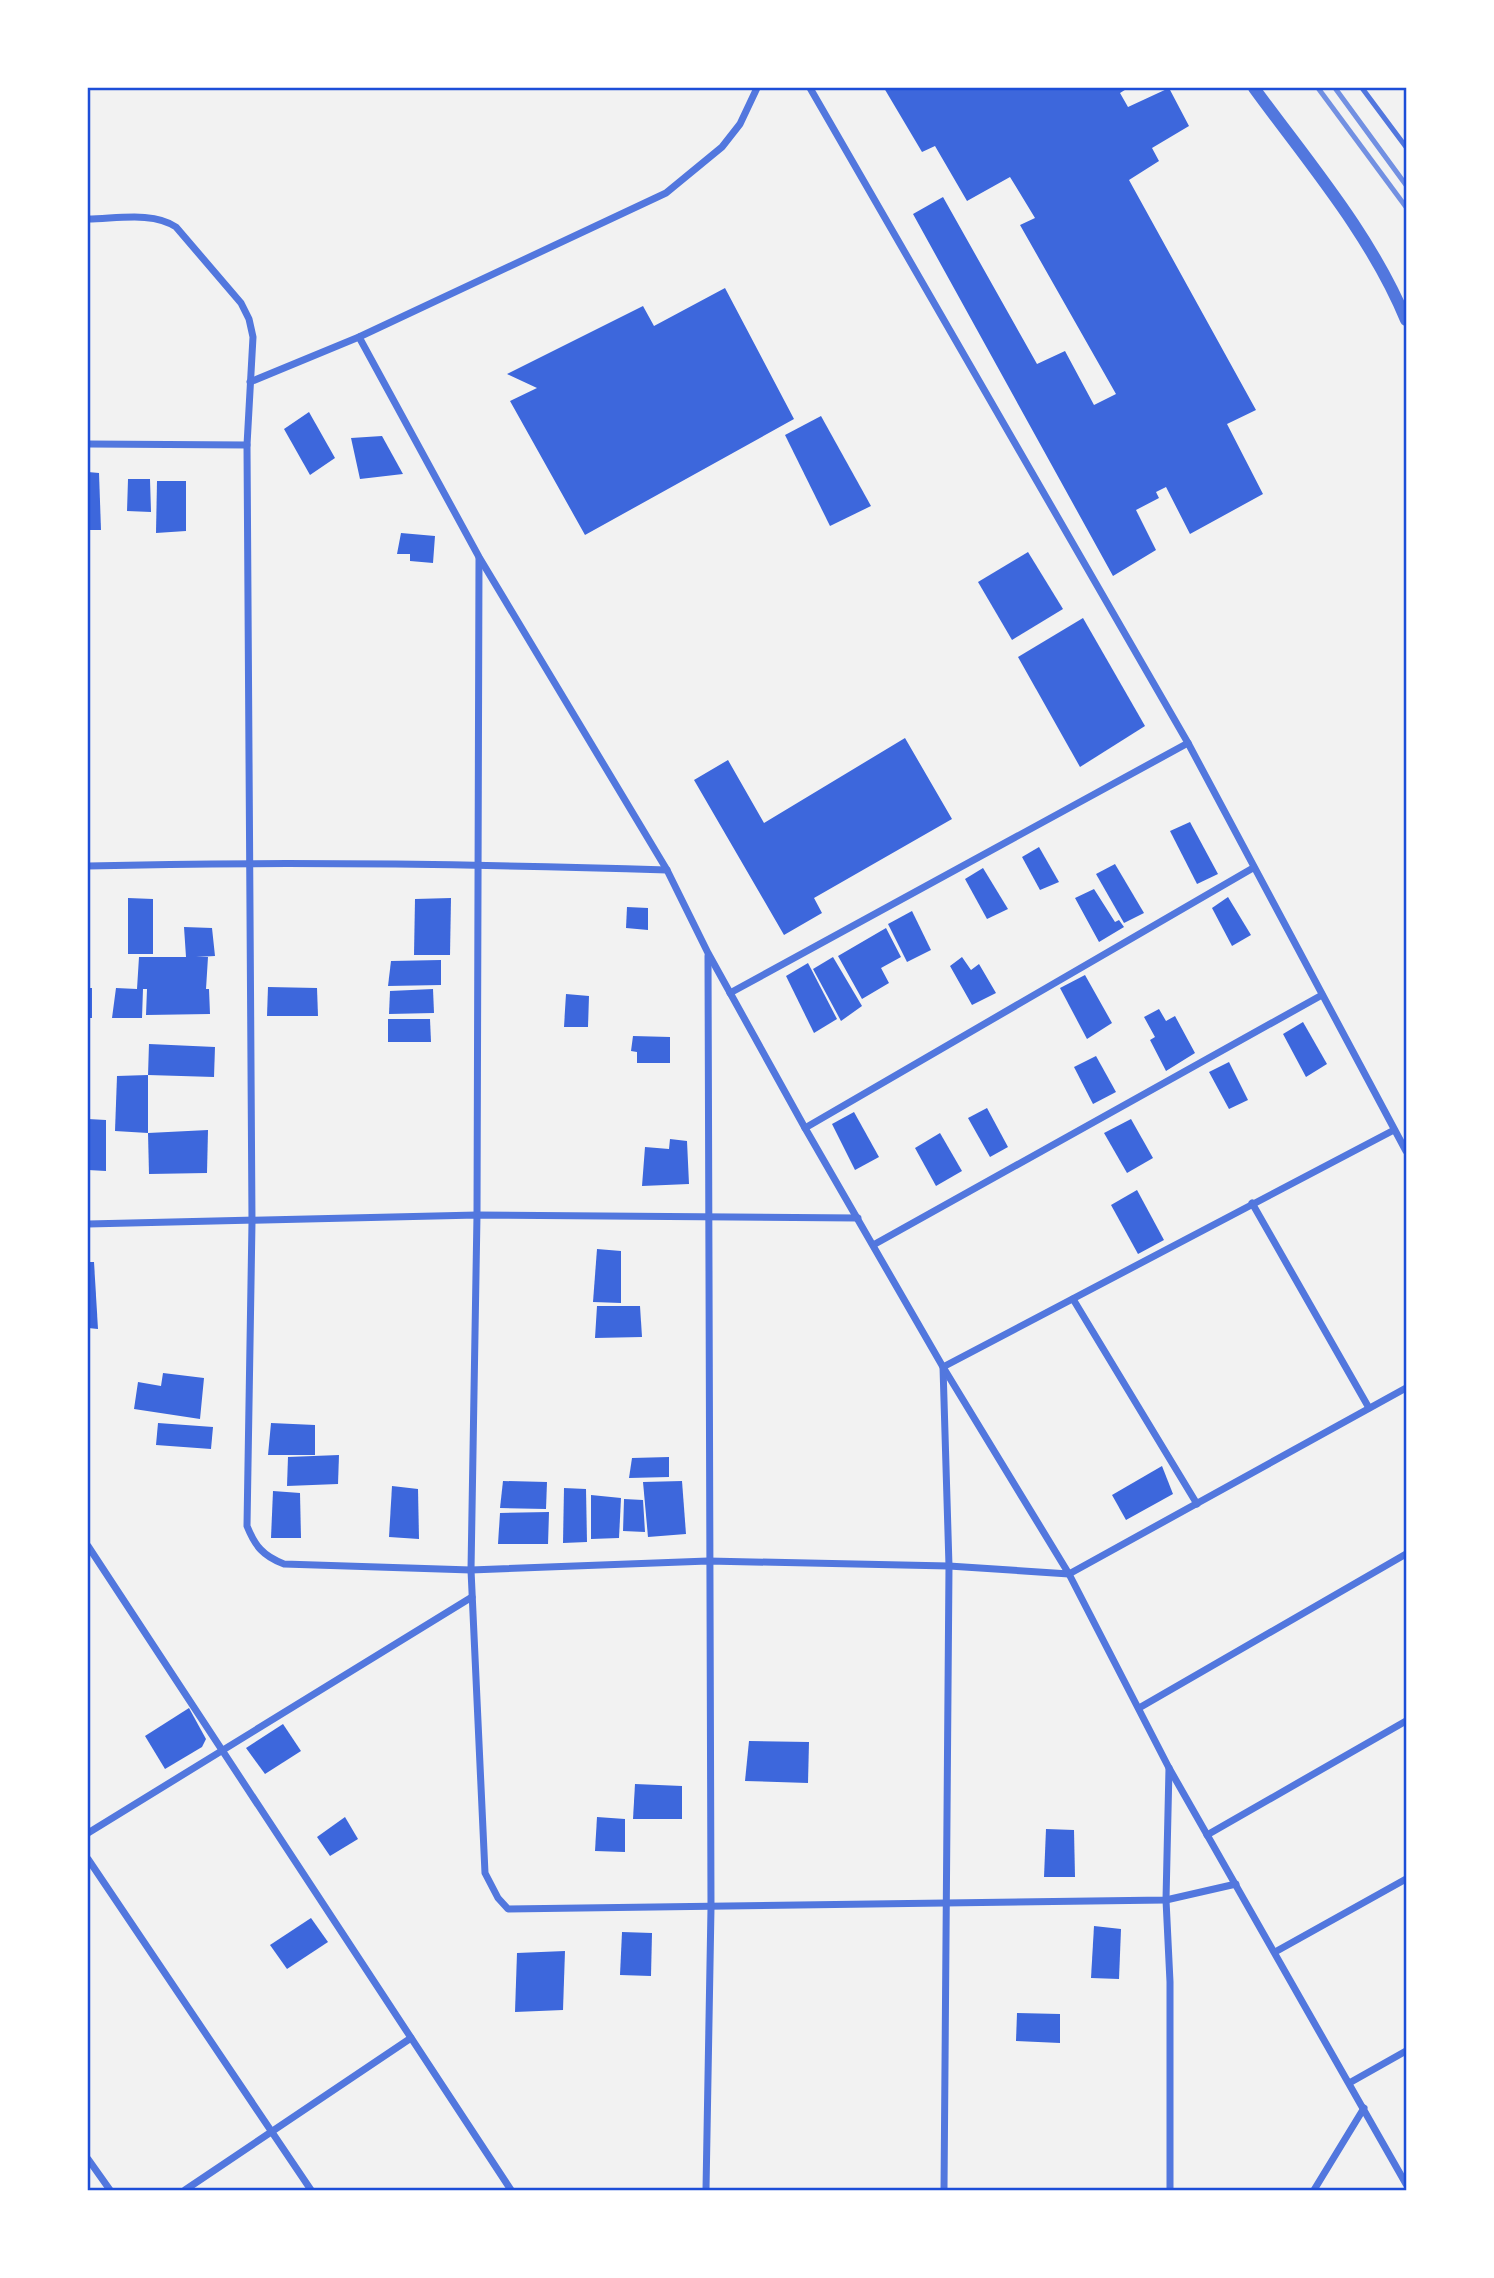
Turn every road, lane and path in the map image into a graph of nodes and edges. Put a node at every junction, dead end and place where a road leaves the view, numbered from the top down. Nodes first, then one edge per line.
1 (757, 88) edge
2 (810, 88) edge
3 (1254, 88) edge
4 (1362, 88) edge
5 (1406, 147) edge
6 (88, 219) edge
7 (1406, 320) edge
8 (359, 337) junction
9 (250, 382) junction
10 (88, 444) edge
11 (247, 444) junction
12 (479, 557) junction
13 (1188, 743) junction
14 (250, 862) junction
15 (477, 864) junction
16 (88, 866) edge
17 (1254, 868) junction
18 (667, 870) junction
19 (708, 953) junction
20 (730, 993) junction
21 (1322, 995) junction
22 (805, 1128) junction
23 (1394, 1130) junction
24 (1406, 1151) edge
25 (1252, 1203) junction
26 (477, 1215) junction
27 (858, 1217) junction
28 (709, 1218) junction
29 (252, 1222) junction
30 (88, 1224) edge
31 (875, 1244) junction
32 (1073, 1299) junction
33 (943, 1367) junction
34 (1406, 1388) edge
35 (1369, 1408) junction
36 (1198, 1504) junction
37 (88, 1546) edge
38 (1406, 1554) edge
39 (708, 1561) junction
40 (949, 1566) junction
41 (471, 1570) junction
42 (1069, 1574) junction
43 (472, 1597) junction
44 (1139, 1708) junction
45 (1406, 1721) edge
46 (220, 1749) junction
47 (1169, 1768) junction
48 (88, 1833) edge
49 (1207, 1835) junction
50 (88, 1859) edge
51 (1406, 1879) edge
52 (1236, 1884) junction
53 (1166, 1900) junction
54 (946, 1905) junction
55 (711, 1908) junction
56 (1275, 1952) junction
57 (411, 2038) junction
58 (1406, 2051) edge
59 (1350, 2082) junction
60 (1364, 2108) junction
61 (271, 2132) junction
62 (88, 2159) edge
63 (1406, 2184) edge
64 (110, 2190) edge
65 (185, 2190) edge
66 (311, 2190) edge
67 (512, 2190) edge
68 (706, 2190) edge
69 (944, 2190) edge
70 (1170, 2190) edge
71 (1314, 2190) edge

1 - 8 street
2 - 13 street
3 - 7 street
4 - 5 lane
6 - 9 street
8 - 9 street
8 - 12 street
9 - 11 street
10 - 11 street
11 - 14 street
12 - 15 street
12 - 18 street
13 - 17 street
13 - 20 street
14 - 15 street
14 - 16 street
14 - 29 street
15 - 18 street
15 - 26 street
17 - 21 street
17 - 22 street
18 - 19 street
19 - 20 street
19 - 28 street
20 - 22 street
21 - 23 street
21 - 31 street
22 - 27 street
23 - 24 street
23 - 25 street
25 - 32 street
25 - 35 street
26 - 28 street
26 - 29 street
26 - 41 street
27 - 28 street
27 - 31 street
28 - 39 street
29 - 30 street
29 - 41 street
31 - 33 street
32 - 33 street
32 - 36 street
33 - 40 street
33 - 42 street
34 - 35 street
35 - 36 street
36 - 42 street
37 - 46 street
38 - 44 street
39 - 40 street
39 - 41 street
39 - 55 street
40 - 42 street
40 - 54 street
41 - 43 street
42 - 44 street
43 - 46 street
43 - 55 street
44 - 47 street
45 - 49 street
46 - 48 street
46 - 57 street
47 - 49 street
47 - 53 street
49 - 52 street
50 - 61 street
51 - 56 street
52 - 53 street
52 - 56 street
53 - 54 street
53 - 70 street
54 - 55 street
54 - 69 street
55 - 68 street
56 - 59 street
57 - 61 street
57 - 67 street
58 - 59 street
59 - 60 street
60 - 63 street
60 - 71 street
61 - 65 street
61 - 66 street
62 - 64 street

